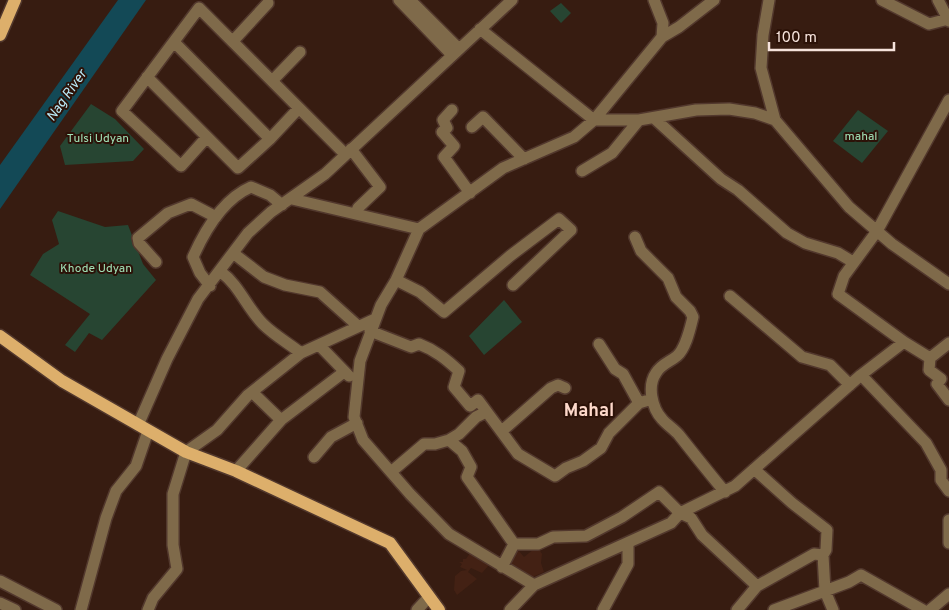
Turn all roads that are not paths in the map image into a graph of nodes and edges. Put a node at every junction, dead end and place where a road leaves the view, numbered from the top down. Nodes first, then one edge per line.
1 (15, 0) edge
2 (398, 0) edge
3 (410, 0) edge
4 (512, 0) edge
5 (654, 0) edge
6 (714, 0) edge
7 (769, 0) edge
8 (882, 0) edge
9 (938, 0) edge
10 (268, 3) dead end
11 (948, 20) edge
12 (480, 29) junction
13 (0, 35) edge
14 (662, 37) junction
15 (233, 41) junction
16 (174, 42) junction
17 (455, 51) junction
18 (300, 52) dead end
19 (147, 77) junction
20 (272, 81) junction
21 (949, 100) edge
22 (299, 108) junction
23 (452, 110) dead end
24 (654, 118) junction
25 (594, 120) junction
26 (639, 120) junction
27 (775, 120) junction
28 (472, 127) dead end
29 (207, 138) junction
30 (270, 139) junction
31 (348, 152) junction
32 (524, 159) junction
33 (582, 171) dead end
34 (470, 193) junction
35 (287, 202) junction
36 (356, 213) junction
37 (216, 217) junction
38 (419, 229) junction
39 (877, 231) junction
40 (635, 237) dead end
41 (233, 253) junction
42 (156, 262) dead end
43 (854, 262) junction
44 (221, 272) junction
45 (396, 280) junction
46 (949, 284) edge
47 (513, 285) dead end
48 (210, 286) junction
49 (730, 296) dead end
50 (375, 318) junction
51 (358, 326) junction
52 (370, 331) junction
53 (0, 336) edge
54 (904, 342) junction
55 (949, 343) edge
56 (599, 344) dead end
57 (318, 345) junction
58 (300, 353) junction
59 (930, 358) junction
60 (344, 372) junction
61 (861, 375) junction
62 (357, 381) junction
63 (850, 385) junction
64 (565, 388) dead end
65 (252, 392) junction
66 (652, 399) junction
67 (949, 400) edge
68 (638, 403) junction
69 (486, 412) junction
70 (281, 420) junction
71 (357, 423) junction
72 (143, 428) junction
73 (503, 430) junction
74 (449, 440) junction
75 (186, 452) junction
76 (314, 456) dead end
77 (754, 469) junction
78 (236, 471) junction
79 (391, 472) junction
80 (949, 491) edge
81 (725, 492) junction
82 (680, 513) junction
83 (949, 520) edge
84 (628, 543) junction
85 (949, 543) edge
86 (514, 544) junction
87 (823, 555) junction
88 (502, 567) junction
89 (0, 581) edge
90 (534, 585) junction
91 (758, 586) junction
92 (825, 591) junction
93 (949, 594) edge
94 (428, 598) junction
95 (0, 603) edge
96 (830, 609) edge
97 (16, 610) edge
98 (56, 610) edge
99 (82, 610) edge
100 (148, 610) edge
101 (417, 610) edge
102 (439, 610) edge
103 (510, 610) edge
104 (603, 610) edge
105 (737, 610) edge
106 (774, 610) edge
107 (923, 610) edge
108 (930, 610) edge

1 - 13 main road
2 - 17 street
3 - 17 street
4 - 12 street
5 - 14 street
6 - 14 street
7 - 27 street
8 - 11 street
9 - 11 street
10 - 15 street
12 - 17 street
12 - 25 street
14 - 25 street
15 - 16 street
15 - 20 street
16 - 19 street
16 - 30 street
17 - 31 street
18 - 20 street
19 - 29 street
19 - 29 street
20 - 22 street
21 - 39 street
22 - 30 street
22 - 31 street
23 - 34 street
24 - 26 street
24 - 27 street
24 - 43 street
25 - 26 street
25 - 32 street
26 - 33 street
27 - 39 street
28 - 32 street
29 - 30 street
31 - 35 street
31 - 36 street
32 - 34 street
34 - 38 street
35 - 36 street
35 - 37 street
35 - 41 street
36 - 38 street
37 - 42 street
37 - 48 street
38 - 45 street
39 - 43 street
39 - 46 street
40 - 66 street
41 - 44 street
41 - 51 street
43 - 54 street
44 - 48 street
44 - 58 street
45 - 47 street
45 - 50 street
48 - 72 street
49 - 63 street
50 - 51 street
50 - 52 street
51 - 57 street
52 - 62 street
52 - 69 street
53 - 72 main road
54 - 59 street
54 - 61 street
55 - 59 street
56 - 68 street
57 - 58 street
57 - 60 street
58 - 65 street
59 - 67 street
60 - 62 street
60 - 70 street
61 - 63 street
61 - 80 street
62 - 71 street
63 - 77 street
64 - 73 street
65 - 70 street
65 - 75 street
66 - 68 street
66 - 81 street
68 - 73 street
69 - 73 street
69 - 74 street
70 - 78 street
71 - 76 street
71 - 79 street
72 - 75 main road
72 - 99 street
74 - 79 street
74 - 86 street
75 - 78 main road
75 - 100 street
77 - 81 street
77 - 87 street
78 - 94 main road
79 - 88 street
81 - 82 street
82 - 84 street
82 - 86 street
82 - 91 street
83 - 85 street
84 - 90 street
84 - 104 street
86 - 88 street
87 - 91 street
87 - 92 street
88 - 90 street
89 - 98 street
90 - 103 street
91 - 105 street
92 - 96 street
92 - 106 street
92 - 107 street
93 - 108 street
94 - 101 street
94 - 102 main road
95 - 97 street

